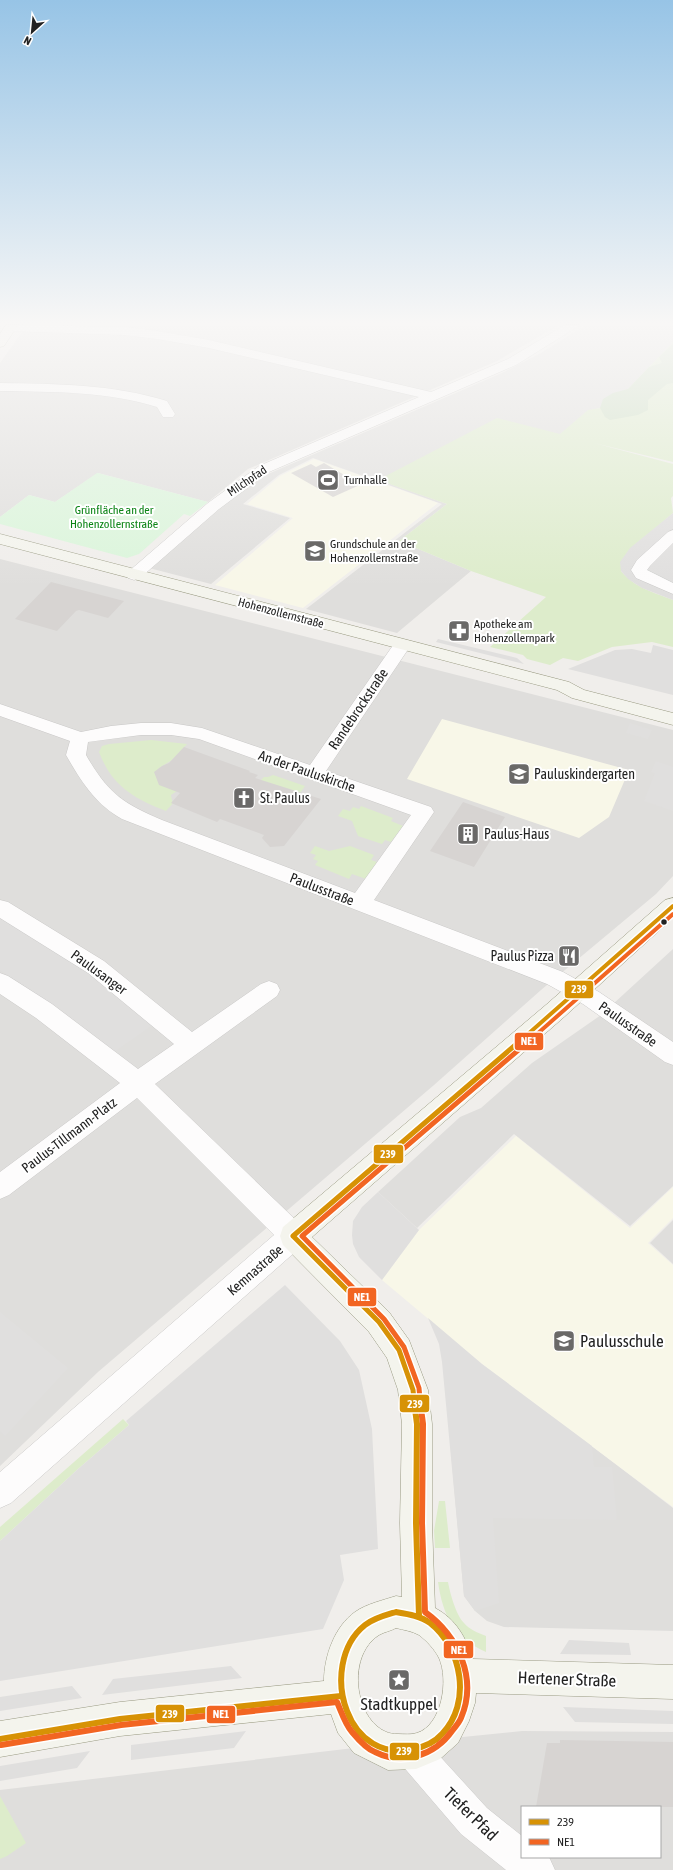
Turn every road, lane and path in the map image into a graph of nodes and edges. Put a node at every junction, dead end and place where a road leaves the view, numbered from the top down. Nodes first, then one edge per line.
1 (398, 412) edge
2 (673, 535) edge
3 (0, 540) edge
4 (134, 575) junction
5 (673, 589) edge
6 (402, 645) junction
7 (563, 686) junction
8 (673, 708) edge
9 (0, 710) edge
10 (673, 719) edge
11 (80, 738) junction
12 (315, 773) junction
13 (360, 903) junction
14 (673, 906) edge
15 (0, 908) edge
16 (0, 982) edge
17 (269, 990) dead end
18 (578, 990) junction
19 (191, 1045) junction
20 (673, 1055) edge
21 (138, 1083) junction
22 (0, 1188) edge
23 (293, 1236) junction
24 (0, 1492) edge
25 (419, 1616) junction
26 (460, 1676) junction
27 (673, 1682) edge
28 (341, 1696) junction
29 (0, 1739) edge
30 (413, 1752) junction
31 (536, 1870) edge

1 - 4 street, Milchpfad
2 - 5 street
3 - 4 main road, Hohenzollernstraße
4 - 6 main road, Hohenzollernstraße
6 - 7 main road, Hohenzollernstraße
6 - 12 street, Randebrockstraße
7 - 8 main road, Hohenzollernstraße
7 - 10 main road, Hohenzollernstraße
9 - 11 street
11 - 12 street, An der Pauluskirche
11 - 13 street, Paulusstraße
12 - 13 street, An der Pauluskirche
13 - 18 street, Paulusstraße
14 - 18 main road, Kemnastraße
15 - 19 street, Paulusanger
16 - 21 street
17 - 19 street
18 - 20 street, Paulusstraße
18 - 23 main road, Kemnastraße
19 - 21 street
21 - 22 street, Paulus-Tillmann-Platz
21 - 23 street
23 - 24 street, Kemnastraße
23 - 25 main road
25 - 26 main road
25 - 28 main road
26 - 27 main road, Hertener Straße
26 - 30 main road
28 - 29 main road
28 - 30 main road
30 - 31 street, Tiefer Pfad

